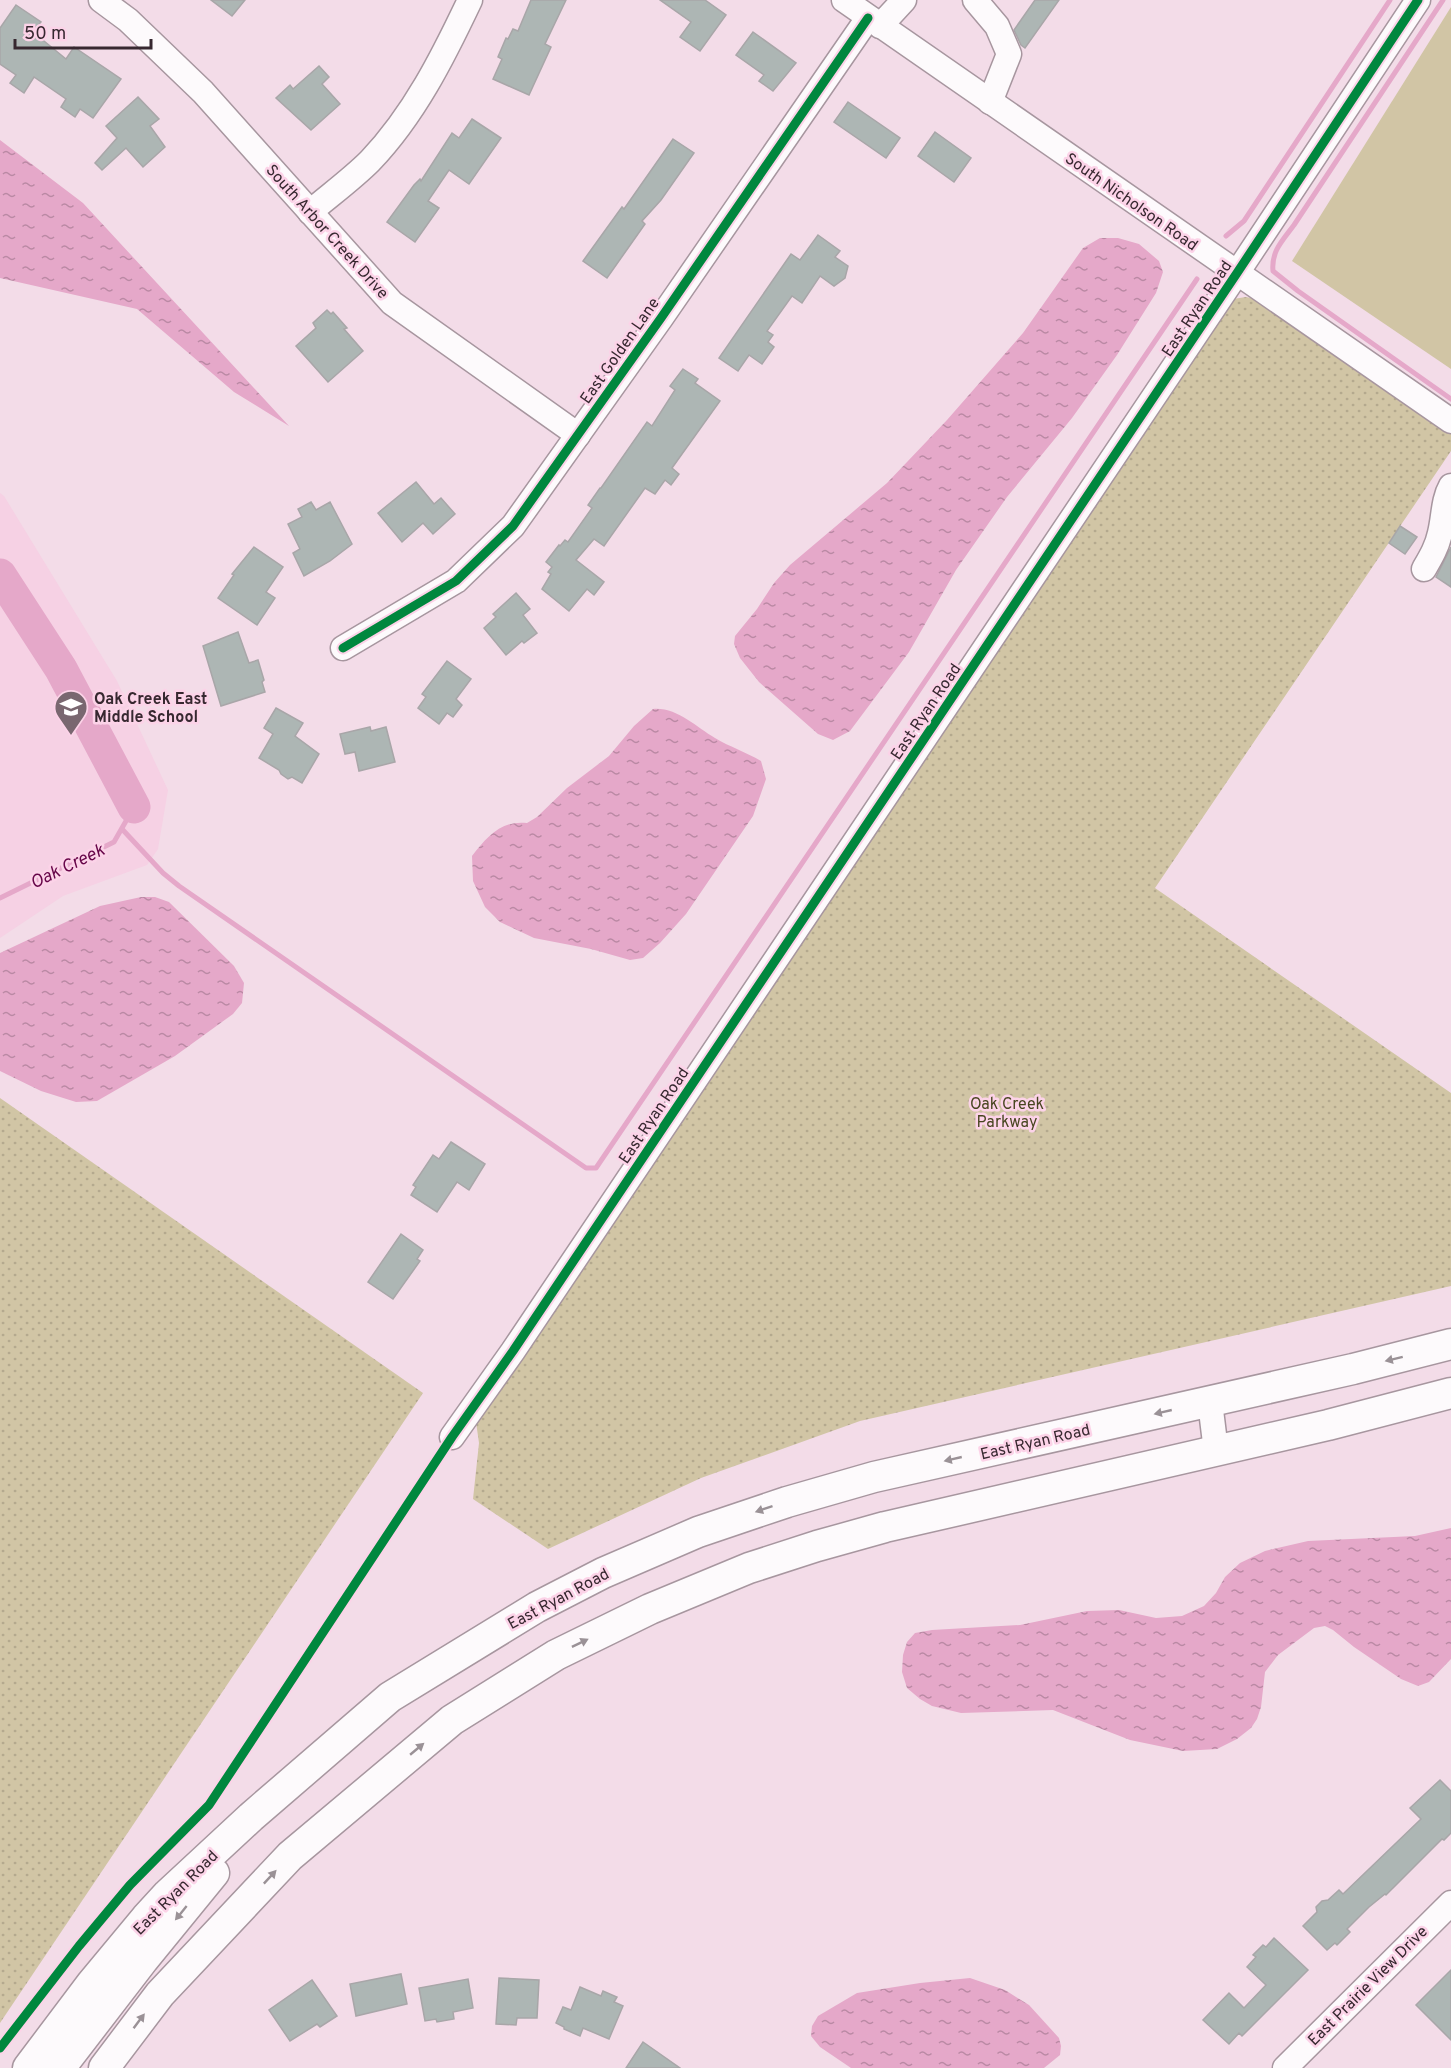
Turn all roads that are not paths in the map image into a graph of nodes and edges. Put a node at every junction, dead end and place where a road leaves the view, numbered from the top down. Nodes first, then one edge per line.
1 (101, 0) edge
2 (470, 0) edge
3 (844, 0) edge
4 (904, 0) edge
5 (975, 0) edge
6 (1418, 0) edge
7 (874, 22) junction
8 (990, 102) junction
9 (310, 212) junction
10 (1237, 273) junction
11 (1451, 421) edge
12 (578, 435) junction
13 (1451, 486) edge
14 (1424, 569) dead end
15 (343, 648) dead end
16 (1451, 1344) edge
17 (1451, 1393) edge
18 (1209, 1402) junction
19 (452, 1437) dead end
20 (1216, 1451) junction
21 (285, 1788) junction
22 (1450, 1905) edge
23 (28, 2068) edge
24 (60, 2068) edge
25 (104, 2068) edge
26 (1284, 2068) edge

1 - 9 street, South Arbor Creek Drive
2 - 9 street
3 - 7 street, South Nicholson Road
4 - 7 street, East Golden Lane
5 - 8 street
6 - 10 street, East Ryan Road
7 - 8 street, South Nicholson Road
7 - 12 street, East Golden Lane
8 - 10 street, South Nicholson Road
9 - 12 street, South Arbor Creek Drive
10 - 11 street, South Nicholson Road
10 - 19 street, East Ryan Road
12 - 15 street, East Golden Lane
13 - 14 street
16 -> 18 main road, East Ryan Road
17 - 20 main road
18 - 20 street
18 -> 21 main road, East Ryan Road
25 -> 20 main road
21 - 23 main road, East Ryan Road
21 -> 24 main road
22 - 26 street, East Prairie View Drive

